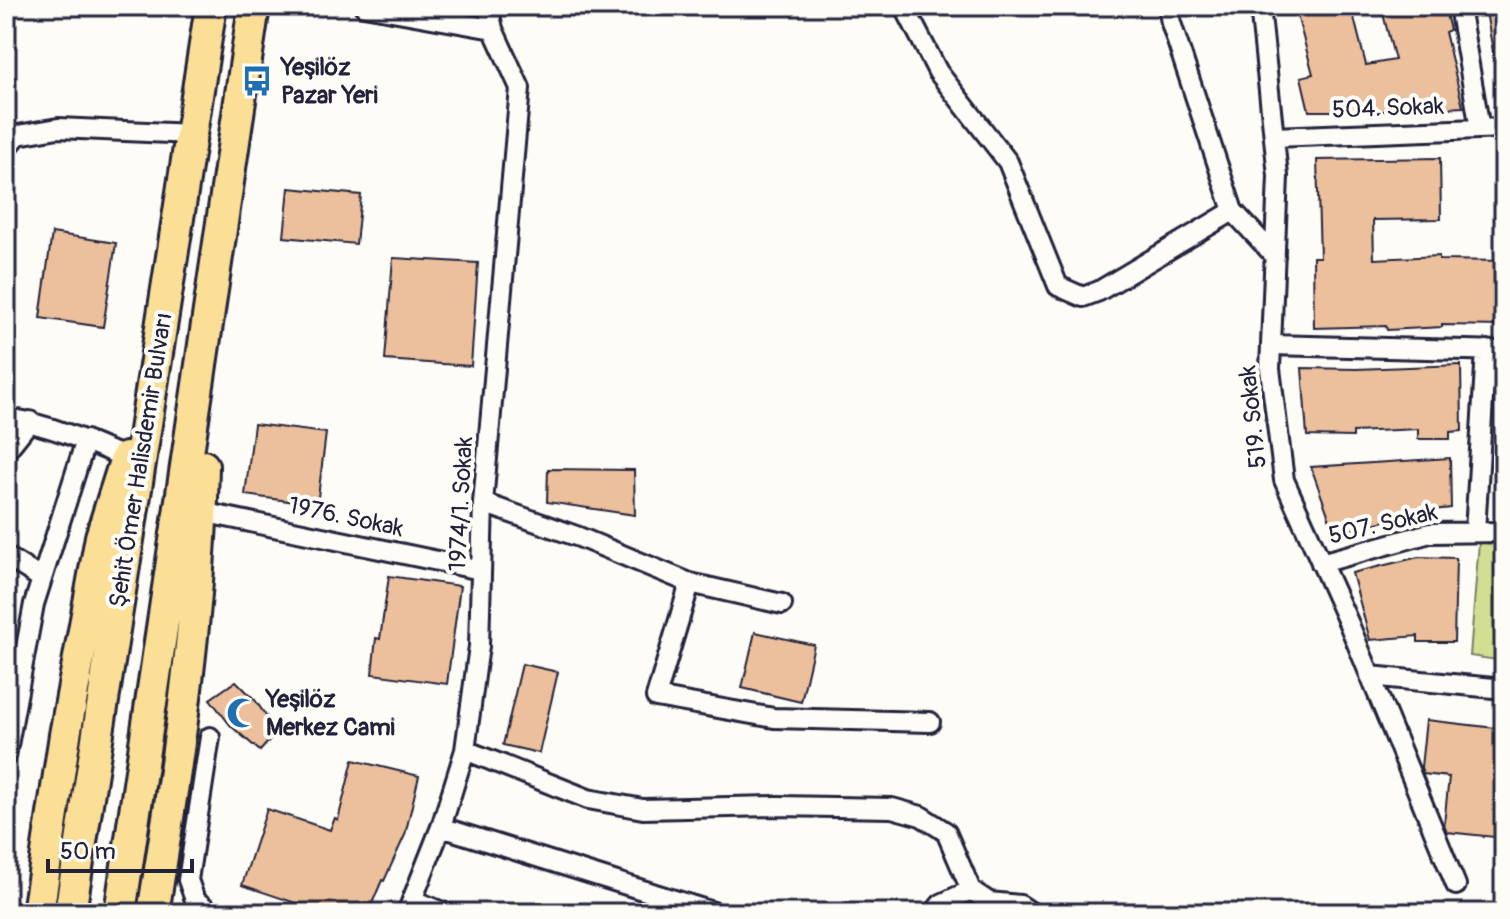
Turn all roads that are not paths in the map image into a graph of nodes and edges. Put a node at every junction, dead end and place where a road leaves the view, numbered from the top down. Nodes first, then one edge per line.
1 (211, 6) edge
2 (254, 6) edge
3 (364, 6) edge
4 (488, 6) edge
5 (904, 6) edge
6 (1168, 6) edge
7 (1260, 6) edge
8 (1459, 6) edge
9 (493, 29) junction
10 (1504, 128) edge
11 (1480, 129) junction
12 (192, 134) junction
13 (1274, 137) junction
14 (6, 149) edge
15 (1233, 211) junction
16 (1275, 256) junction
17 (206, 334) junction
18 (1271, 345) junction
19 (1495, 351) edge
20 (159, 357) junction
21 (6, 418) edge
22 (30, 421) junction
23 (86, 440) junction
24 (6, 451) edge
25 (126, 458) junction
26 (483, 503) junction
27 (202, 512) junction
28 (1475, 532) junction
29 (1504, 532) edge
30 (6, 556) edge
31 (1321, 563) junction
32 (481, 570) junction
33 (42, 579) junction
34 (690, 583) junction
35 (782, 604) dead end
36 (1370, 676) junction
37 (1504, 689) edge
38 (930, 722) dead end
39 (210, 737) dead end
40 (465, 750) junction
41 (6, 756) edge
42 (441, 827) junction
43 (1456, 885) dead end
44 (971, 890) junction
45 (410, 906) edge
46 (38, 913) edge
47 (70, 913) edge
48 (120, 913) edge
49 (153, 913) edge
50 (212, 913) edge
51 (445, 913) edge
52 (716, 913) edge
53 (934, 913) edge
54 (1032, 913) edge

1 - 12 highway, Şehit Ömer Halisdemir Bulvarı
2 - 17 highway, Şehit Ömer Halisdemir Bulvarı
3 - 9 street
4 - 9 street
5 - 15 street
6 - 15 street
7 - 13 street, 519. Sokak
8 - 11 street
9 - 26 street, 1974/1. Sokak
10 - 11 street, 504. Sokak
11 - 13 street, 504. Sokak
12 - 14 street
12 - 20 highway, Şehit Ömer Halisdemir Bulvarı
13 - 16 street, 519. Sokak
15 - 16 street
16 - 18 street, 519. Sokak
17 - 27 highway, Şehit Ömer Halisdemir Bulvarı
17 - 48 highway, Şehit Ömer Halisdemir Bulvarı
18 - 19 street
18 - 31 street, 519. Sokak
19 - 28 street
20 - 25 highway
20 - 47 highway, Şehit Ömer Halisdemir Bulvarı
21 - 22 street
22 - 23 street
22 - 24 street
23 - 25 street
23 - 33 street
25 - 46 highway
26 - 32 street, 1974/1. Sokak
26 - 34 street
27 - 32 street, 1976. Sokak
27 - 49 highway, Şehit Ömer Halisdemir Bulvarı
28 - 29 street, 507. Sokak
28 - 31 street, 507. Sokak
30 - 33 street
31 - 36 street, 519. Sokak
32 - 40 street, 1974/1. Sokak
33 - 41 street
34 - 35 street
34 - 38 street
36 - 37 street
36 - 43 street, 519. Sokak
39 - 50 street
40 - 42 street, 1974/1. Sokak
40 - 44 street
42 - 45 street, 1974/1. Sokak
42 - 52 street
44 - 53 street
44 - 54 street
45 - 51 street

